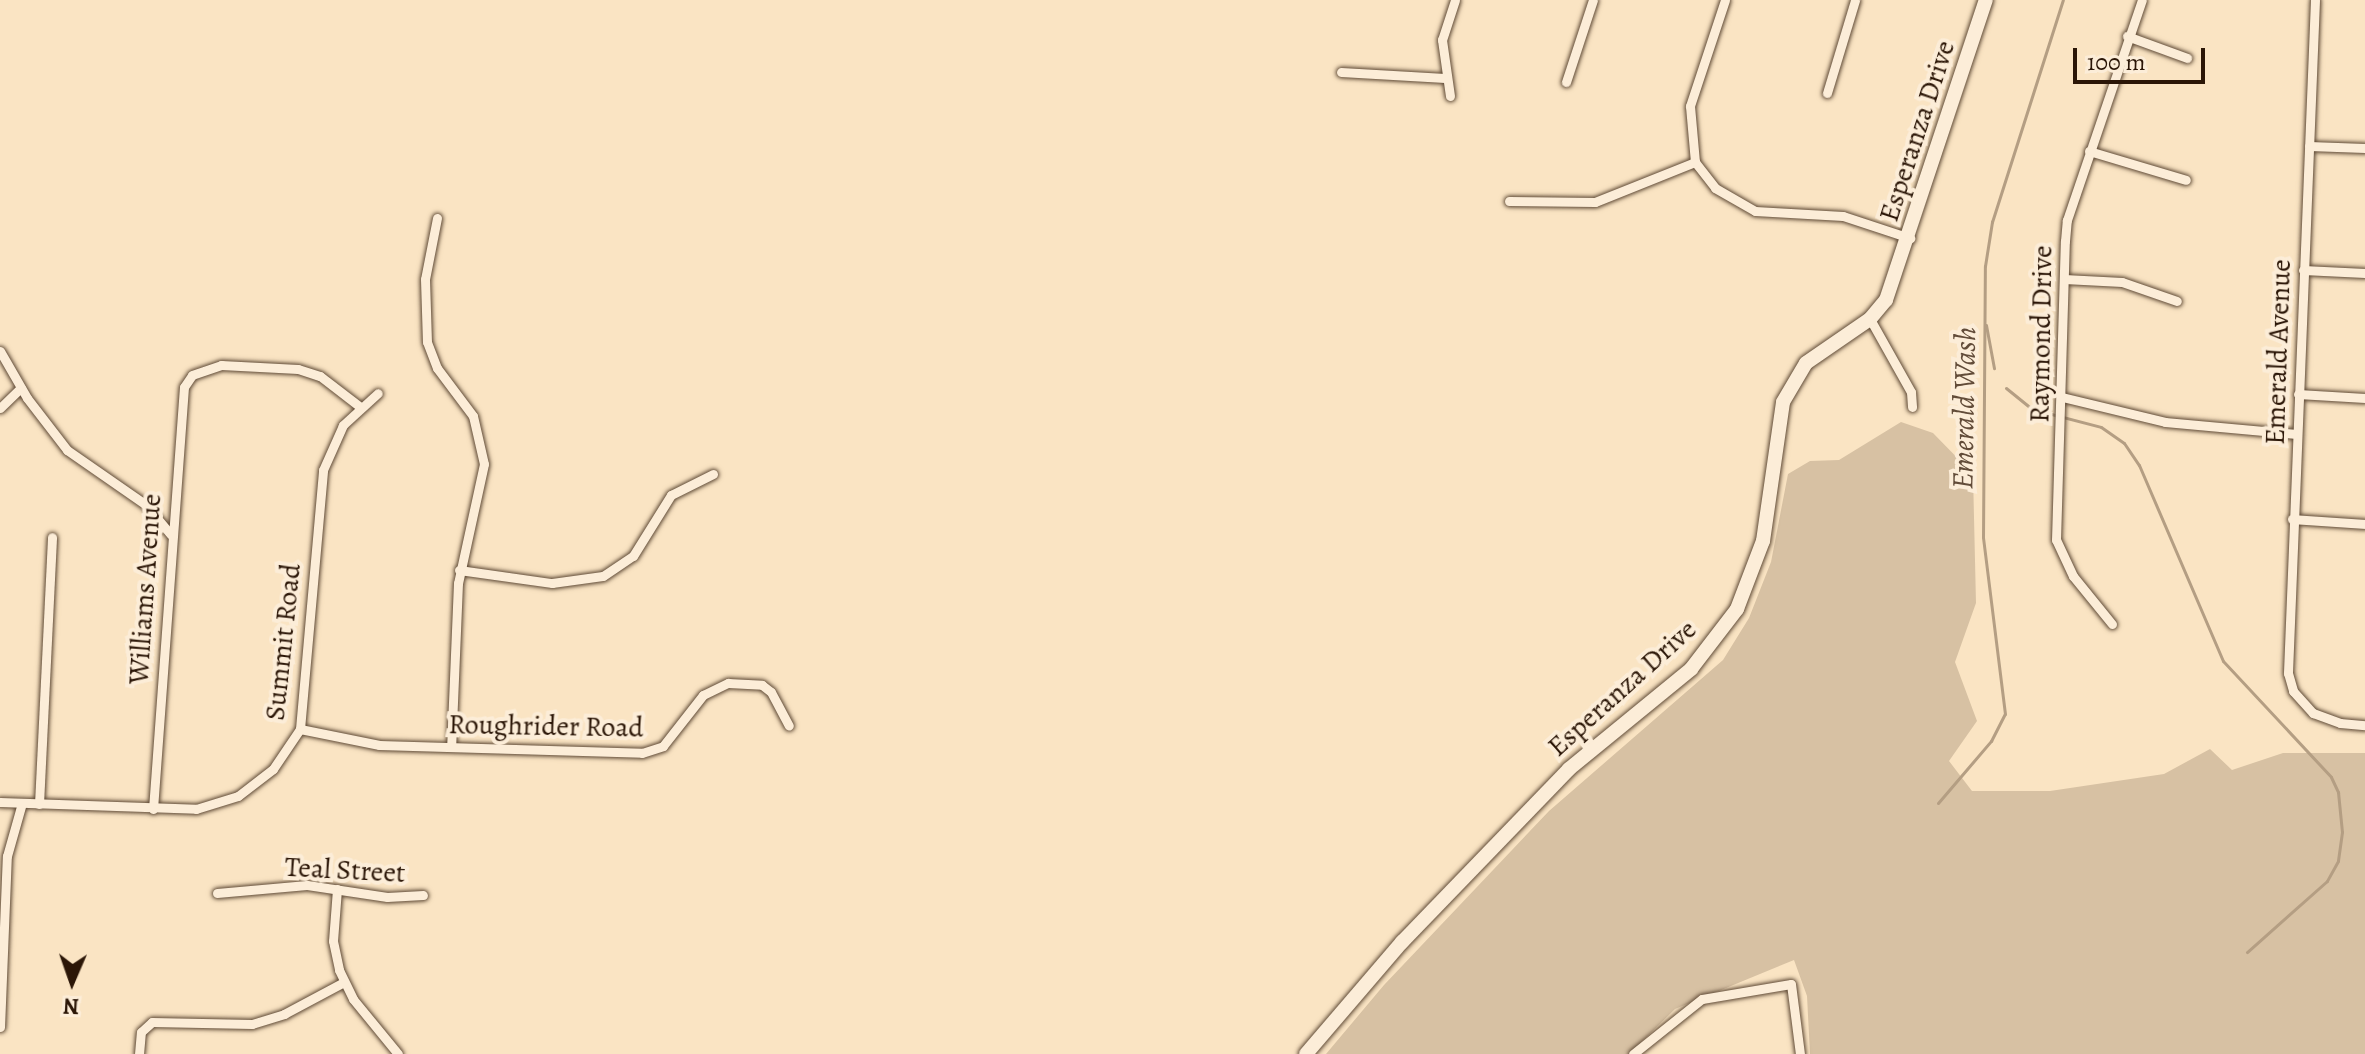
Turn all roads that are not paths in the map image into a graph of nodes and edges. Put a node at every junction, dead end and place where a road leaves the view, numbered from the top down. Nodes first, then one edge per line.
1 (1455, 0) edge
2 (1593, 0) edge
3 (1725, 0) edge
4 (1855, 0) edge
5 (1986, 0) edge
6 (2142, 0) edge
7 (2315, 0) edge
8 (2127, 36) junction
9 (2187, 58) dead end
10 (1341, 72) dead end
11 (1445, 78) junction
12 (1566, 82) dead end
13 (1827, 93) dead end
14 (1450, 96) dead end
15 (2309, 146) junction
16 (2365, 148) edge
17 (2089, 151) junction
18 (1695, 162) junction
19 (2186, 180) dead end
20 (1509, 201) dead end
21 (437, 218) dead end
22 (1910, 238) junction
23 (2303, 270) junction
24 (2365, 273) edge
25 (2064, 279) junction
26 (2177, 301) dead end
27 (1870, 319) junction
28 (0, 351) edge
29 (21, 388) junction
30 (378, 393) dead end
31 (2298, 394) junction
32 (2062, 397) junction
33 (2365, 398) edge
34 (359, 406) junction
35 (1912, 407) dead end
36 (0, 408) edge
37 (2296, 434) junction
38 (713, 474) dead end
39 (2292, 519) junction
40 (2365, 524) edge
41 (171, 535) junction
42 (52, 537) dead end
43 (459, 570) junction
44 (2112, 624) dead end
45 (2365, 725) edge
46 (789, 726) dead end
47 (300, 729) junction
48 (451, 747) junction
49 (0, 802) edge
50 (22, 803) junction
51 (39, 804) junction
52 (153, 809) junction
53 (337, 889) junction
54 (217, 893) dead end
55 (423, 895) dead end
56 (344, 982) junction
57 (0, 1027) edge
58 (1638, 1052) edge
59 (139, 1054) edge
60 (398, 1054) edge
61 (1306, 1054) edge
62 (1800, 1054) edge

1 - 11 street
2 - 12 street
3 - 18 street
4 - 13 street
5 - 22 main road, Esperanza Drive
6 - 8 street, Raymond Drive
7 - 15 street, Emerald Avenue
8 - 9 street
8 - 17 street, Raymond Drive
10 - 11 street
11 - 14 street
15 - 16 street
15 - 23 street, Emerald Avenue
17 - 19 street
17 - 25 street, Raymond Drive
18 - 20 street
18 - 22 street
21 - 43 street
22 - 27 main road, Esperanza Drive
23 - 24 street
23 - 31 street, Emerald Avenue
25 - 26 street
25 - 32 street, Raymond Drive
27 - 35 street
27 - 61 main road, Esperanza Drive
28 - 29 street
29 - 36 street
29 - 41 street
30 - 34 street, Summit Road
31 - 33 street
31 - 37 street, Emerald Avenue
32 - 37 street
32 - 44 street, Raymond Drive
34 - 41 street, Williams Avenue
34 - 47 street, Summit Road
37 - 39 street, Emerald Avenue
38 - 43 street
39 - 40 street
39 - 45 street, Emerald Avenue
41 - 52 street, Williams Avenue
42 - 51 street
43 - 48 street
46 - 48 street, Roughrider Road
47 - 48 street, Roughrider Road
47 - 52 street, Summit Road
49 - 50 street, Summit Road
50 - 51 street, Summit Road
50 - 57 street
51 - 52 street, Summit Road
53 - 54 street, Teal Street
53 - 55 street, Teal Street
53 - 56 street
56 - 59 street
56 - 60 street
58 - 62 street

